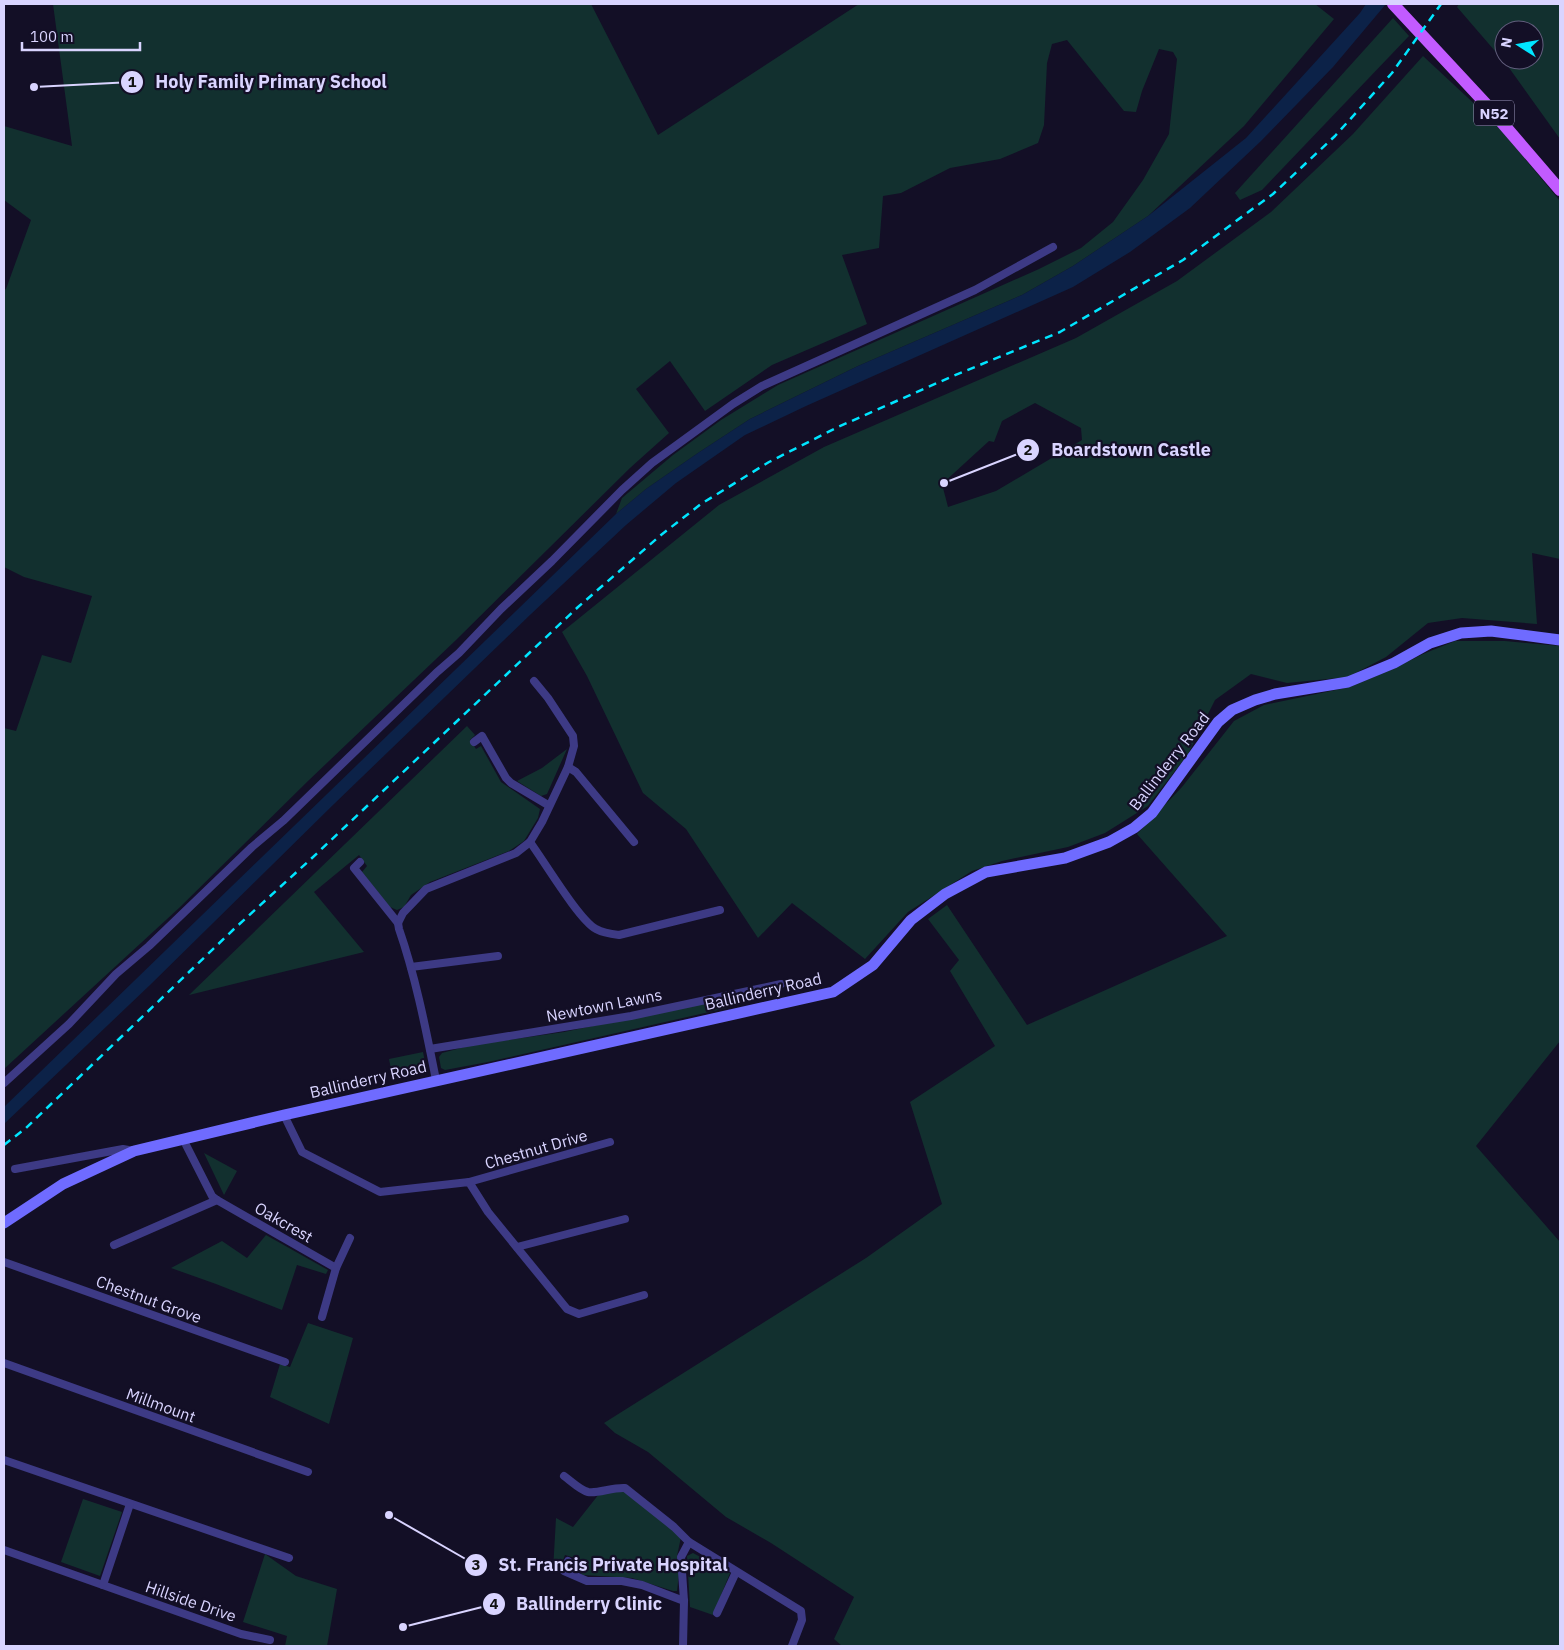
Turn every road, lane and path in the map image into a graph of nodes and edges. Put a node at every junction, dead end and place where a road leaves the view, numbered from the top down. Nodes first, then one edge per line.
1 (1393, 4) edge
2 (1560, 190) edge
3 (1053, 247) dead end
4 (1560, 640) edge
5 (534, 681) dead end
6 (474, 742) dead end
7 (568, 767) junction
8 (548, 805) junction
9 (530, 842) junction
10 (634, 842) dead end
11 (360, 862) dead end
12 (720, 910) dead end
13 (398, 922) junction
14 (498, 956) dead end
15 (411, 967) junction
16 (781, 984) dead end
17 (430, 1049) junction
18 (436, 1080) junction
19 (4, 1083) edge
20 (284, 1115) junction
21 (183, 1139) junction
22 (610, 1142) dead end
23 (134, 1151) junction
24 (15, 1169) dead end
25 (469, 1182) junction
26 (217, 1200) junction
27 (625, 1219) dead end
28 (4, 1222) edge
29 (350, 1238) dead end
30 (114, 1245) dead end
31 (517, 1247) junction
32 (4, 1262) edge
33 (336, 1268) junction
34 (644, 1295) dead end
35 (322, 1317) dead end
36 (285, 1362) dead end
37 (4, 1363) edge
38 (4, 1460) edge
39 (308, 1472) dead end
40 (566, 1481) dead end
41 (130, 1504) junction
42 (689, 1542) junction
43 (4, 1550) edge
44 (289, 1558) dead end
45 (568, 1561) dead end
46 (736, 1572) junction
47 (102, 1585) junction
48 (684, 1601) junction
49 (717, 1613) dead end
50 (270, 1640) dead end
51 (683, 1646) edge
52 (792, 1646) edge

1 - 2 main road, N52
3 - 19 street
4 - 18 street, Ballinderry Road
5 - 7 street
6 - 8 street
7 - 8 street
7 - 10 street
8 - 9 street
9 - 12 street
9 - 13 street
11 - 13 street
13 - 15 street
14 - 15 street
15 - 17 street
16 - 17 street, Newtown Lawns
17 - 18 street
18 - 20 street, Ballinderry Road
20 - 21 street, Ballinderry Road
20 - 25 street, Chestnut Drive
21 - 23 street, Ballinderry Road
21 - 26 street, Oakcrest
22 - 25 street, Chestnut Drive
23 - 24 street
23 - 28 street, Ballinderry Road
25 - 31 street, Chestnut Drive
26 - 30 street
26 - 33 street, Oakcrest
27 - 31 street
29 - 33 street
31 - 34 street, Chestnut Drive
32 - 36 street, Chestnut Grove
33 - 35 street
37 - 39 street, Millmount
38 - 41 street
40 - 42 street
41 - 44 street
41 - 47 street
42 - 46 street
42 - 48 street
43 - 47 street, Hillside Drive
45 - 48 street
46 - 49 street
46 - 52 street
47 - 50 street, Hillside Drive
48 - 51 street

